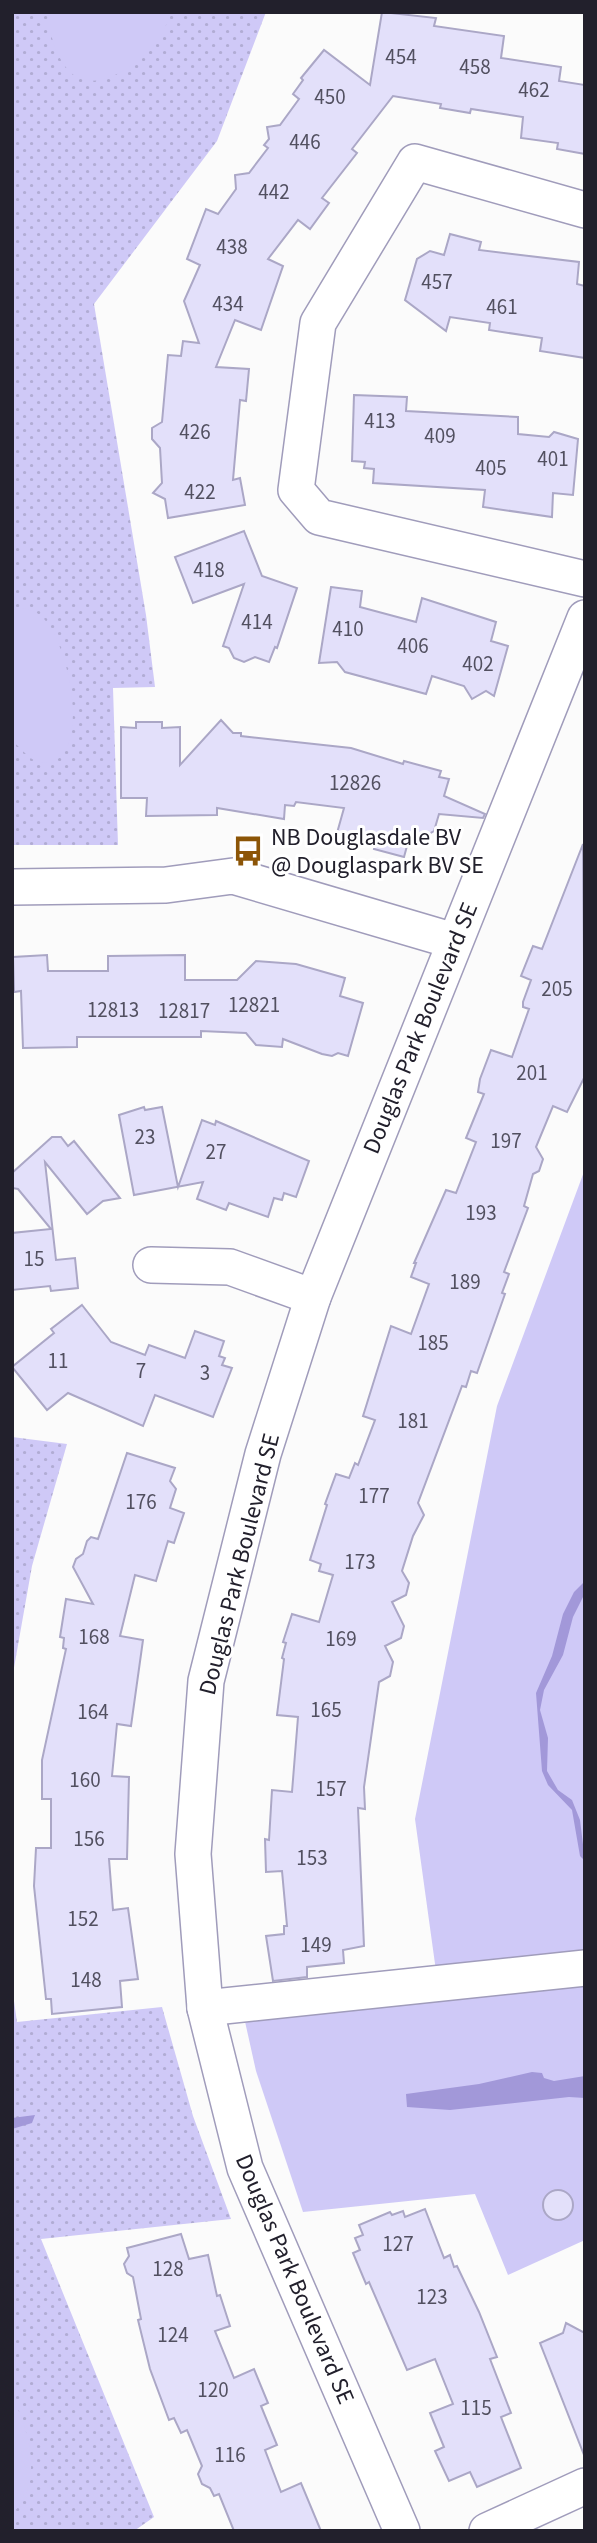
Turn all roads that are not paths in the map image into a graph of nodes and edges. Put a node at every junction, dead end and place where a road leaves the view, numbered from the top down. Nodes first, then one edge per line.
1 (585, 210) edge
2 (585, 579) edge
3 (585, 618) edge
4 (12, 887) edge
5 (454, 941) junction
6 (151, 1265) dead end
7 (313, 1297) junction
8 (585, 1968) edge
9 (205, 2008) junction
10 (585, 2486) edge
11 (402, 2531) edge
12 (487, 2531) edge

1 - 2 street
3 - 5 street, Douglas Park Boulevard SE
4 - 5 street
5 - 7 street, Douglas Park Boulevard SE
6 - 7 street
7 - 9 street, Douglas Park Boulevard SE
8 - 9 street
9 - 11 street, Douglas Park Boulevard SE
10 - 12 street

